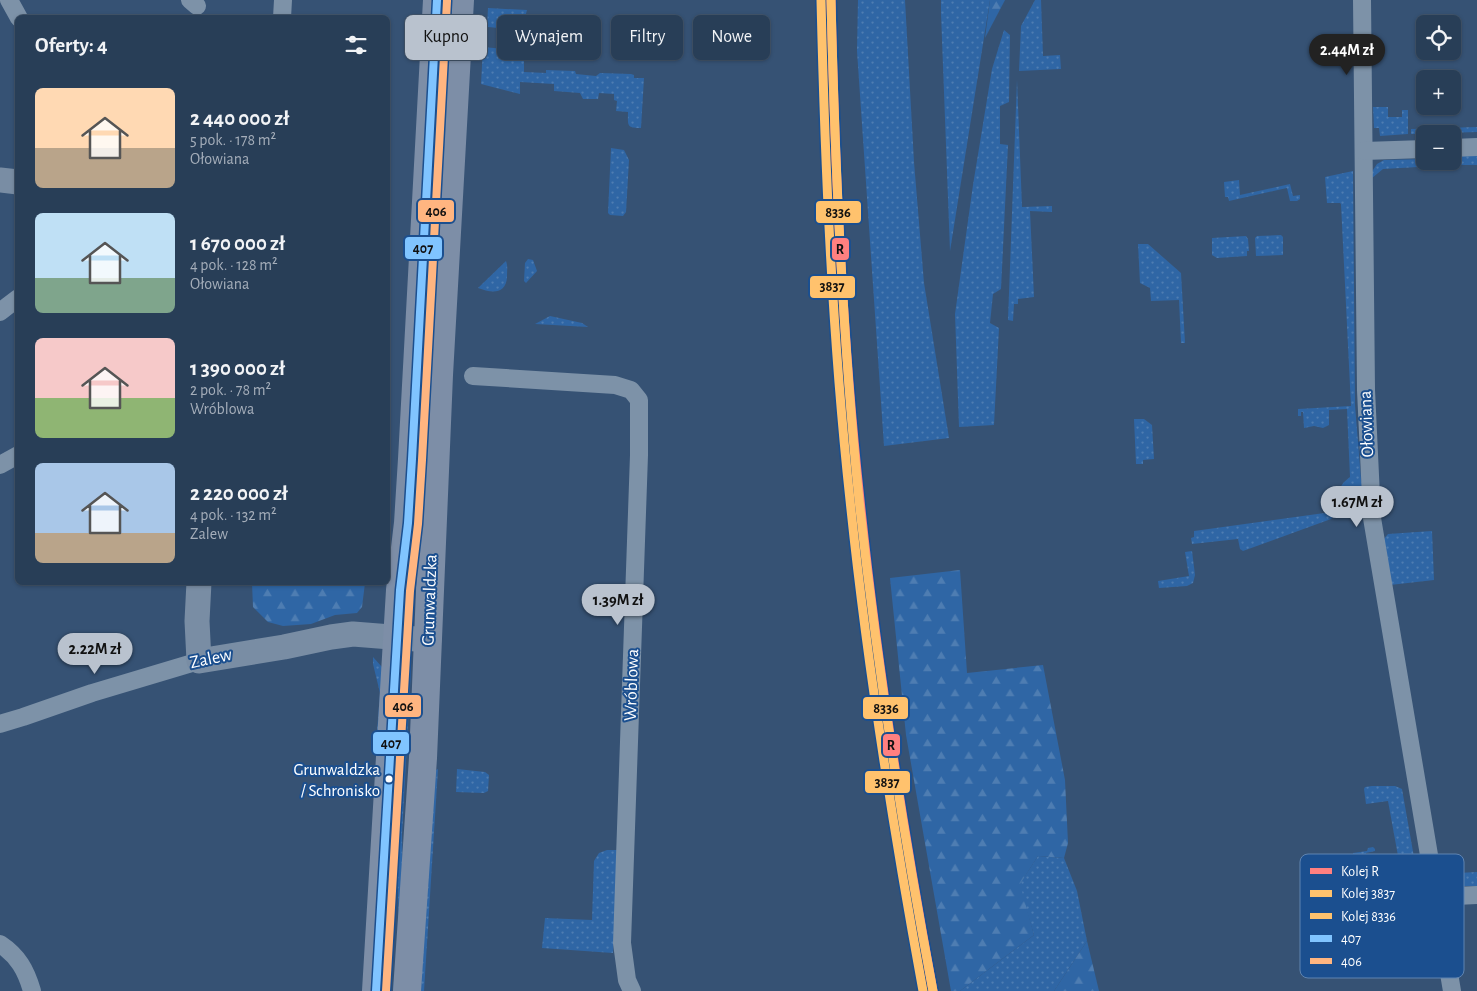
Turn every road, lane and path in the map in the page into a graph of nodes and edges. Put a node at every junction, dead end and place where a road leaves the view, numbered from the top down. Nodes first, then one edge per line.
1 (8, 0) edge
2 (283, 0) edge
3 (437, 0) edge
4 (460, 0) edge
5 (1362, 0) edge
6 (17, 15) edge
7 (282, 15) edge
8 (1477, 147) edge
9 (1461, 148) edge
10 (1416, 149) edge
11 (1364, 151) junction
12 (0, 180) edge
13 (15, 182) edge
14 (15, 300) edge
15 (0, 312) edge
16 (473, 376) dead end
17 (15, 457) edge
18 (0, 465) edge
19 (199, 585) edge
20 (398, 637) junction
21 (429, 640) junction
22 (199, 661) junction
23 (0, 724) edge
24 (1428, 854) edge
25 (1477, 895) edge
26 (1464, 896) edge
27 (0, 944) edge
28 (1450, 978) edge
29 (32, 991) edge
30 (376, 991) edge
31 (407, 991) edge
32 (632, 991) edge
33 (1452, 991) edge

1 - 6 street
2 - 7 street
3 - 20 main road, Grunwaldzka
4 - 21 main road, Grunwaldzka
5 - 11 street, Ołowiana
8 - 9 street
10 - 11 street
11 - 24 street, Ołowiana
12 - 13 street
14 - 15 street
16 - 32 street, Wróblowa
17 - 18 street
19 - 22 street
20 - 21 street, Zalew
20 - 22 street, Zalew
20 - 30 main road, Grunwaldzka
21 - 31 main road, Grunwaldzka
22 - 23 street, Zalew
25 - 26 street
27 - 29 street
28 - 33 street, Ołowiana

